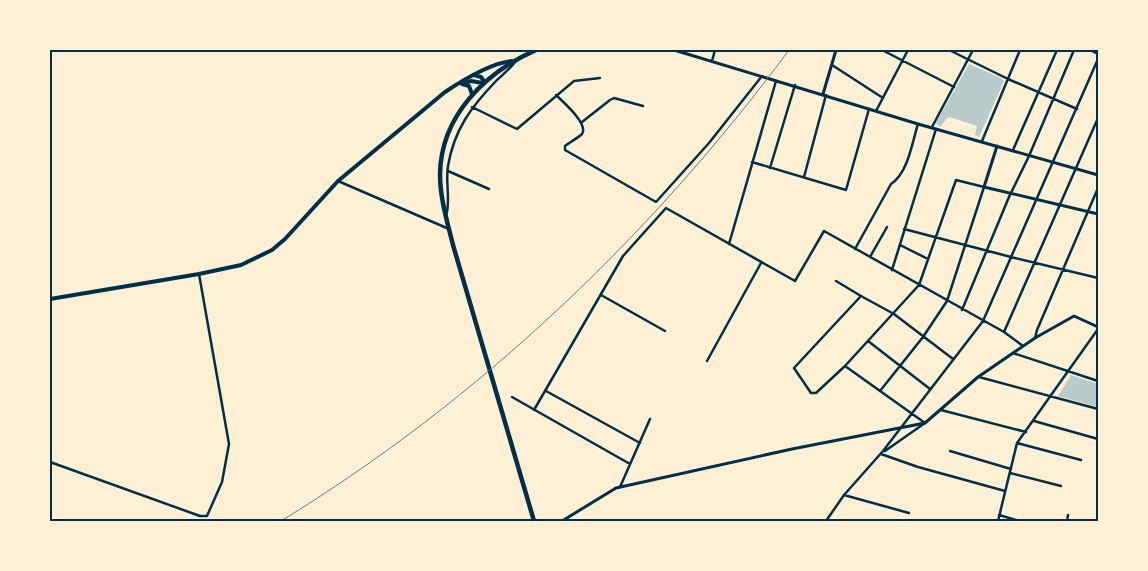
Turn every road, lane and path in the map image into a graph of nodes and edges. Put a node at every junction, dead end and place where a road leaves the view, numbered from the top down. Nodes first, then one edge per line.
1 (536, 50) edge
2 (674, 50) edge
3 (715, 50) edge
4 (836, 50) edge
5 (882, 50) edge
6 (908, 50) edge
7 (950, 50) edge
8 (973, 50) edge
9 (1020, 50) edge
10 (1057, 50) edge
11 (1074, 50) edge
12 (1090, 50) edge
13 (1098, 54) edge
14 (518, 58) junction
15 (1098, 59) edge
16 (902, 60) junction
17 (968, 60) junction
18 (512, 61) junction
19 (712, 61) junction
20 (832, 65) junction
21 (474, 75) junction
22 (762, 76) junction
23 (600, 78) dead end
24 (1008, 79) junction
25 (777, 80) junction
26 (483, 82) junction
27 (462, 84) junction
28 (456, 85) junction
29 (795, 85) junction
30 (954, 87) junction
31 (1039, 92) junction
32 (472, 94) junction
33 (556, 95) junction
34 (825, 95) junction
35 (883, 98) junction
36 (1053, 99) junction
37 (643, 106) dead end
38 (472, 108) junction
39 (869, 109) junction
40 (1077, 109) junction
41 (876, 111) junction
42 (1097, 120) edge
43 (582, 122) junction
44 (918, 124) junction
45 (934, 128) junction
46 (982, 141) junction
47 (997, 146) junction
48 (1013, 150) junction
49 (1029, 156) junction
50 (752, 162) junction
51 (1053, 162) junction
52 (770, 168) junction
53 (1076, 168) junction
54 (448, 171) junction
55 (1098, 175) edge
56 (804, 178) junction
57 (338, 181) junction
58 (984, 187) junction
59 (489, 188) dead end
60 (1098, 188) edge
61 (1011, 193) junction
62 (1036, 199) junction
63 (1060, 205) junction
64 (1088, 211) junction
65 (1098, 214) edge
66 (446, 217) junction
67 (886, 227) dead end
68 (904, 228) junction
69 (449, 229) junction
70 (936, 237) junction
71 (729, 244) junction
72 (900, 245) junction
73 (965, 245) junction
74 (855, 249) junction
75 (988, 250) junction
76 (870, 257) junction
77 (1011, 257) junction
78 (928, 260) junction
79 (761, 262) junction
80 (1035, 263) junction
81 (892, 270) junction
82 (1063, 270) junction
83 (199, 274) junction
84 (1098, 278) edge
85 (836, 280) dead end
86 (919, 285) junction
87 (601, 296) junction
88 (861, 296) junction
89 (50, 299) edge
90 (947, 301) junction
91 (962, 310) junction
92 (894, 314) junction
93 (983, 321) junction
94 (1098, 328) edge
95 (665, 331) dead end
96 (1004, 332) junction
97 (924, 337) junction
98 (1036, 338) junction
99 (868, 341) junction
100 (1024, 346) junction
101 (1013, 353) junction
102 (953, 359) junction
103 (707, 361) dead end
104 (901, 365) junction
105 (844, 366) junction
106 (1068, 372) junction
107 (978, 377) junction
108 (1098, 381) edge
109 (930, 389) junction
110 (546, 391) junction
111 (880, 392) junction
112 (512, 397) dead end
113 (1051, 397) junction
114 (1098, 409) edge
115 (534, 410) junction
116 (941, 410) junction
117 (911, 414) junction
118 (650, 420) dead end
119 (1034, 421) junction
120 (924, 423) junction
121 (901, 427) junction
122 (1026, 432) junction
123 (1098, 439) edge
124 (640, 442) junction
125 (1017, 443) junction
126 (950, 451) dead end
127 (882, 453) junction
128 (1081, 460) dead end
129 (50, 462) edge
130 (630, 464) junction
131 (1011, 469) junction
132 (1010, 473) junction
133 (1061, 486) dead end
134 (620, 487) junction
135 (1005, 491) junction
136 (844, 495) junction
137 (909, 513) dead end
138 (1068, 514) dead end
139 (999, 515) junction
140 (534, 521) edge
141 (562, 521) edge
142 (826, 521) edge
143 (998, 521) edge
144 (1020, 521) edge
145 (1067, 521) edge

1 - 14 main road
2 - 19 street
3 - 19 street
4 - 20 street
5 - 16 street
6 - 16 street
7 - 17 street
8 - 17 street
9 - 24 street
10 - 31 street
11 - 36 street
12 - 13 street
14 - 18 main road
14 - 38 street
15 - 40 street
16 - 30 street
16 - 35 street
17 - 24 street
17 - 30 street
18 - 21 main road
18 - 26 main road
19 - 22 street
20 - 34 street
20 - 35 street
21 - 26 main road
21 - 28 main road
22 - 25 street
22 - 43 street
23 - 33 street
24 - 31 street
24 - 46 street
25 - 29 street
25 - 50 street
26 - 27 main road
26 - 32 main road
27 - 28 main road
27 - 32 main road
28 - 57 main road
29 - 34 street
29 - 52 street
30 - 45 street
31 - 36 street
31 - 48 street
32 - 66 main road
33 - 38 street
33 - 43 street
34 - 39 street
34 - 56 street
35 - 41 street
36 - 40 street
36 - 49 street
37 - 43 street
38 - 54 street
39 - 41 street
39 - 56 street
40 - 51 street
41 - 44 street
42 - 53 street
44 - 45 street
44 - 74 street
45 - 46 street
45 - 68 street
46 - 47 street
47 - 48 street
47 - 58 street
48 - 49 street
49 - 51 street
49 - 61 street
50 - 52 street
50 - 71 street
51 - 53 street
51 - 62 street
52 - 56 street
53 - 55 street
53 - 63 street
54 - 59 street
54 - 66 street
57 - 69 street
57 - 83 main road
58 - 61 street
58 - 70 street
58 - 73 street
60 - 64 street
61 - 62 street
61 - 75 street
62 - 63 street
62 - 77 street
63 - 64 street
63 - 80 street
64 - 65 street
64 - 82 street
66 - 69 main road
67 - 76 street
68 - 70 street
68 - 72 street
69 - 140 main road
70 - 73 street
70 - 78 street
71 - 79 street
71 - 87 street
72 - 78 street
72 - 81 street
73 - 75 street
73 - 90 street
74 - 76 street
74 - 79 street
75 - 77 street
75 - 91 street
76 - 81 street
77 - 80 street
77 - 93 street
78 - 86 street
79 - 103 street
80 - 82 street
80 - 96 street
81 - 86 street
82 - 84 street
82 - 98 street
83 - 89 main road
83 - 129 street
85 - 88 street
86 - 90 street
86 - 92 street
87 - 95 street
87 - 110 street
88 - 92 street
88 - 105 street
90 - 91 street
90 - 97 street
91 - 93 street
92 - 97 street
92 - 99 street
93 - 96 street
93 - 102 street
94 - 98 street
94 - 106 street
96 - 100 street
97 - 102 street
97 - 104 street
98 - 100 street
99 - 104 street
99 - 105 street
100 - 101 street
101 - 106 street
101 - 107 street
102 - 109 street
104 - 109 street
104 - 111 street
105 - 111 street
106 - 108 street
106 - 113 street
107 - 113 street
107 - 116 street
109 - 117 street
110 - 115 street
110 - 124 street
111 - 117 street
112 - 115 street
113 - 114 street
113 - 119 street
115 - 130 street
116 - 120 street
116 - 122 street
117 - 120 street
117 - 121 street
118 - 124 street
119 - 122 street
119 - 123 street
120 - 121 street
120 - 127 street
121 - 127 street
121 - 134 street
122 - 125 street
124 - 130 street
125 - 128 street
125 - 131 street
126 - 131 street
127 - 135 street
127 - 136 street
130 - 134 street
131 - 132 street
132 - 133 street
132 - 135 street
134 - 141 street
135 - 139 street
136 - 137 street
136 - 142 street
138 - 145 street
139 - 143 street
139 - 144 street

